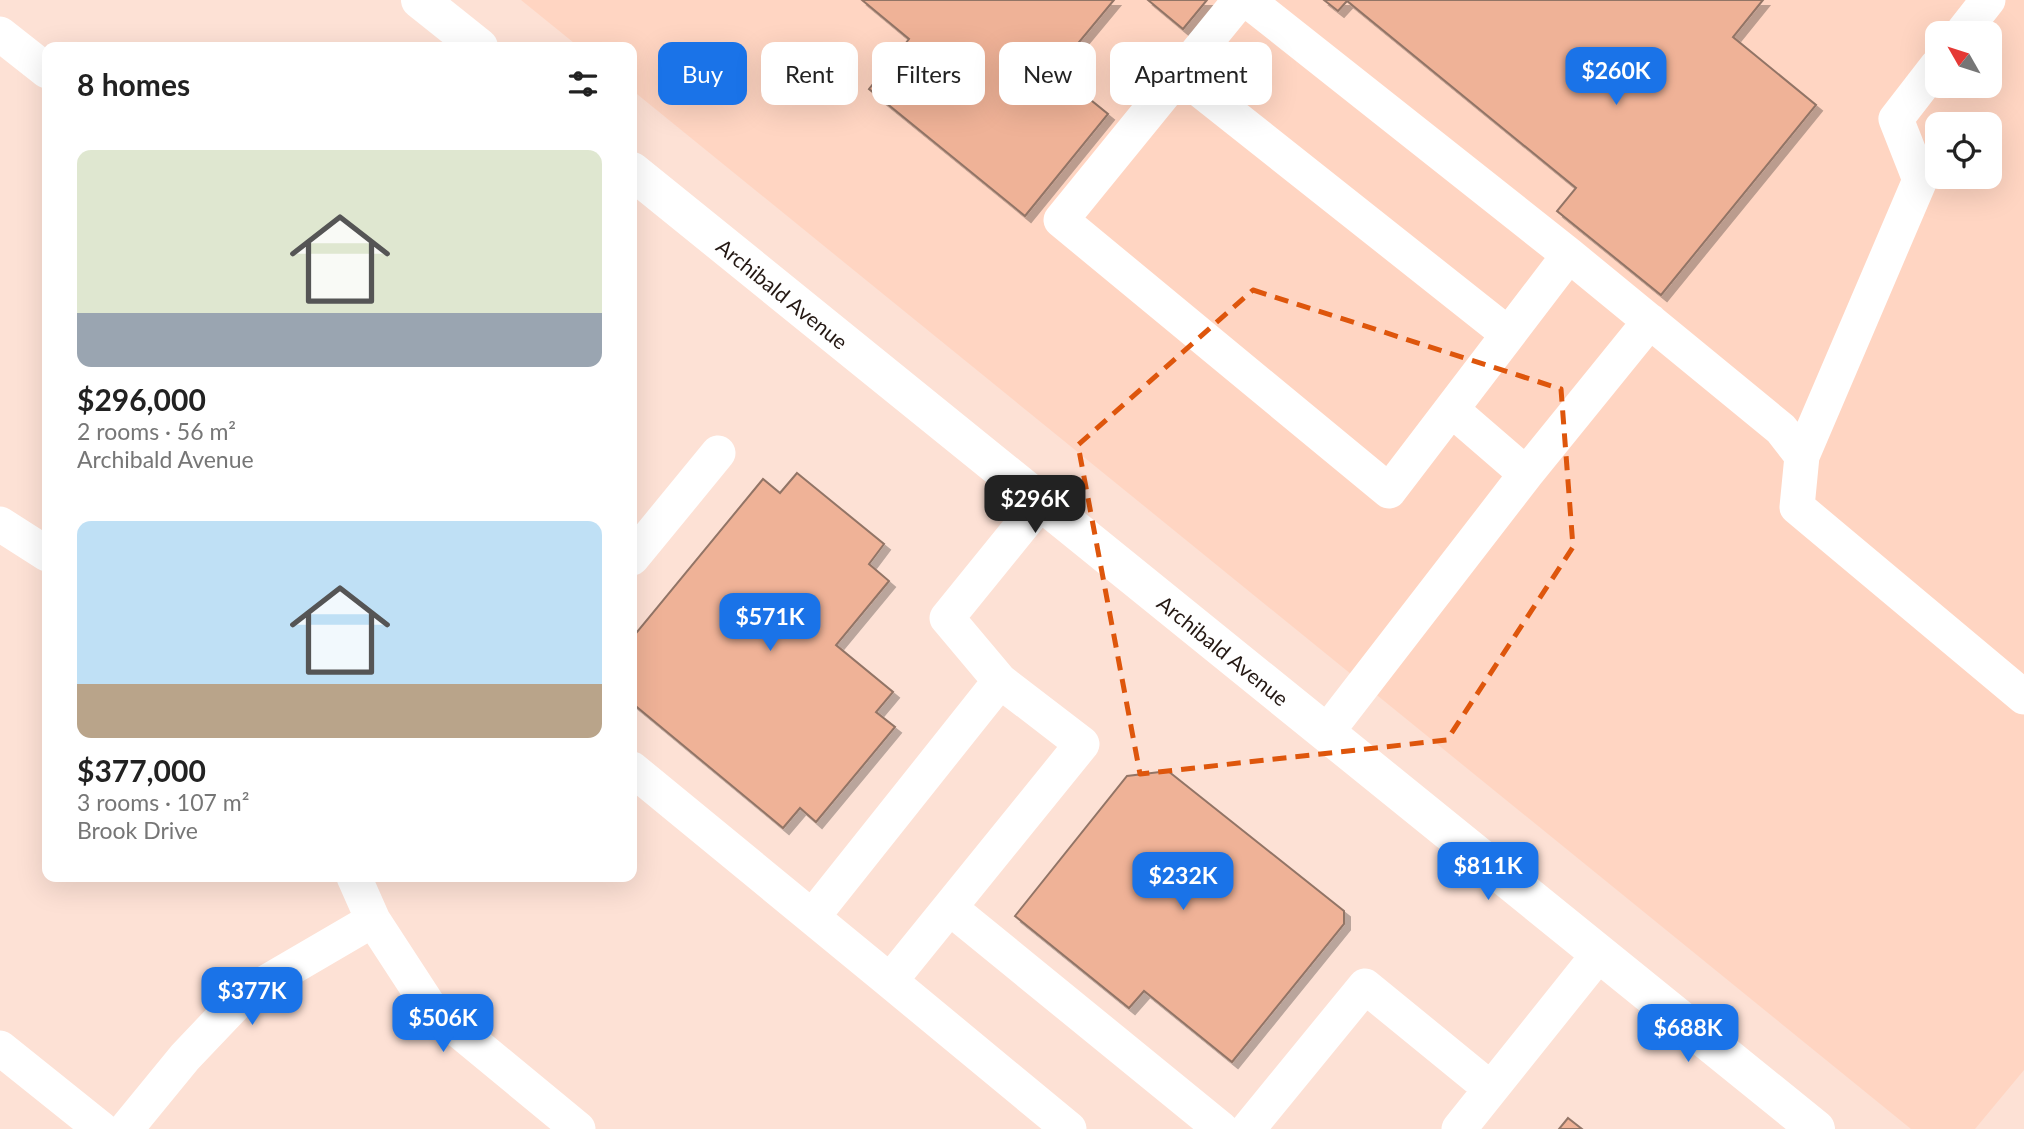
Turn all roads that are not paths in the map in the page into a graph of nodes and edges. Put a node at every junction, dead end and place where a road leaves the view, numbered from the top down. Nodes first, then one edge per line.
1 (1240, 0) edge
2 (1247, 0) edge
3 (1988, 0) edge
4 (424, 1) edge
5 (1971, 21) edge
6 (0, 34) edge
7 (473, 42) edge
8 (1206, 42) edge
9 (42, 67) edge
10 (1925, 81) edge
11 (1155, 105) edge
12 (1219, 105) edge
13 (637, 175) edge
14 (1569, 256) junction
15 (1650, 321) junction
16 (1508, 334) junction
17 (1452, 410) junction
18 (718, 453) dead end
19 (1802, 456) junction
20 (1526, 474) junction
21 (1041, 502) junction
22 (0, 524) edge
23 (42, 551) edge
24 (637, 552) edge
25 (1000, 681) junction
26 (2024, 697) edge
27 (1326, 733) junction
28 (637, 773) edge
29 (356, 882) edge
30 (950, 908) junction
31 (813, 916) junction
32 (373, 920) junction
33 (1599, 954) junction
34 (890, 981) junction
35 (0, 1048) edge
36 (1491, 1089) junction
37 (101, 1129) edge
38 (126, 1129) edge
39 (578, 1129) edge
40 (1069, 1129) edge
41 (1221, 1129) edge
42 (1248, 1129) edge
43 (1459, 1129) edge
44 (1816, 1129) edge

1 - 8 street
2 - 14 street
3 - 5 street
4 - 7 main road
6 - 9 street
10 - 19 street
11 - 17 street
12 - 16 street
13 - 21 main road, Archibald Avenue
14 - 15 street
14 - 16 street
15 - 19 street
15 - 20 street
16 - 17 street
17 - 20 street
18 - 24 street
19 - 26 street
20 - 27 street
21 - 25 street
21 - 27 main road, Archibald Avenue
22 - 23 street
25 - 30 street
25 - 31 street
27 - 33 main road, Archibald Avenue
28 - 31 street
29 - 32 street
30 - 34 street
30 - 41 street
31 - 34 street
32 - 38 street
32 - 39 street
33 - 36 street
33 - 44 main road, Archibald Avenue
34 - 40 street
35 - 37 street
36 - 42 street
36 - 43 street

